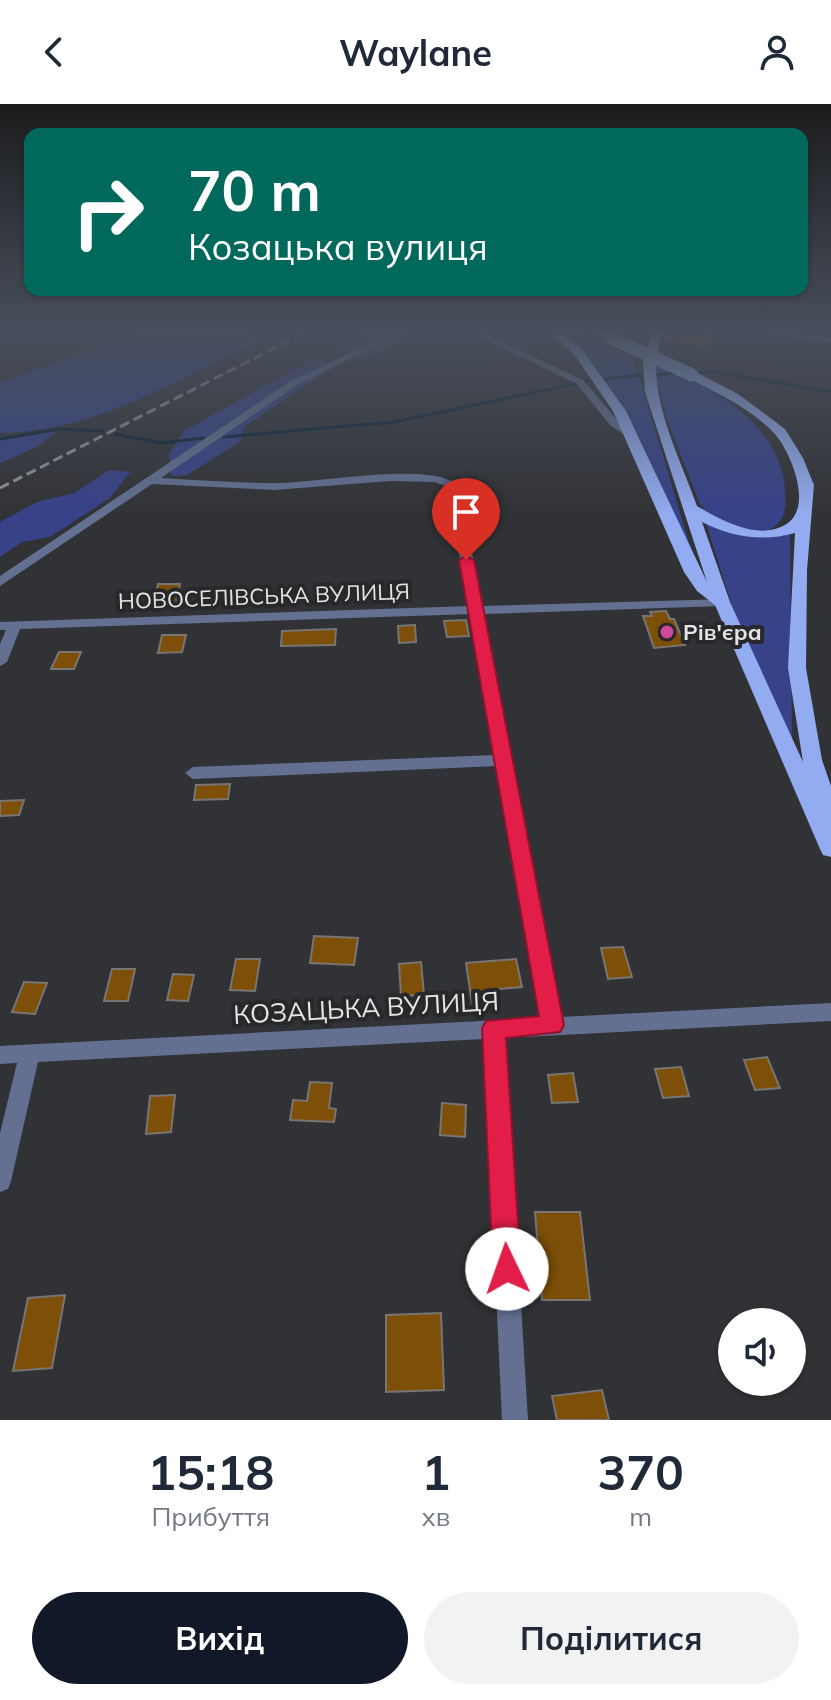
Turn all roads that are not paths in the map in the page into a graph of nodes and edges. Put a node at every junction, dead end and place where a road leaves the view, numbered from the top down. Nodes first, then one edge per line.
1 (279, 393) edge
2 (589, 393) edge
3 (606, 393) edge
4 (651, 393) edge
5 (727, 393) edge
6 (629, 433) junction
7 (151, 481) junction
8 (692, 509) junction
9 (802, 517) junction
10 (0, 582) edge
11 (722, 602) junction
12 (478, 611) junction
13 (7, 626) edge
14 (0, 662) edge
15 (504, 760) junction
16 (193, 773) dead end
17 (831, 817) edge
18 (831, 849) edge
19 (831, 1012) edge
20 (552, 1025) junction
21 (494, 1028) junction
22 (0, 1055) edge
23 (29, 1055) junction
24 (0, 1181) edge
25 (515, 1420) edge

1 - 7 street
2 - 6 street
3 - 6 main road
4 - 8 main road
5 - 9 main road, bridge
6 - 11 main road
7 - 10 street
7 - 12 street
8 - 9 main road
8 - 11 main road
9 - 17 main road
11 - 12 street, НОВОСЕЛІВСЬКА ВУЛИЦЯ
11 - 18 main road
12 - 13 street, НОВОСЕЛІВСЬКА ВУЛИЦЯ
12 - 15 street
13 - 14 street
15 - 16 street
15 - 20 street
19 - 20 street, КОЗАЦЬКА ВУЛИЦЯ
20 - 21 street, КОЗАЦЬКА ВУЛИЦЯ
21 - 23 street, КОЗАЦЬКА ВУЛИЦЯ
21 - 25 street
22 - 23 street, КОЗАЦЬКА ВУЛИЦЯ
23 - 24 street

